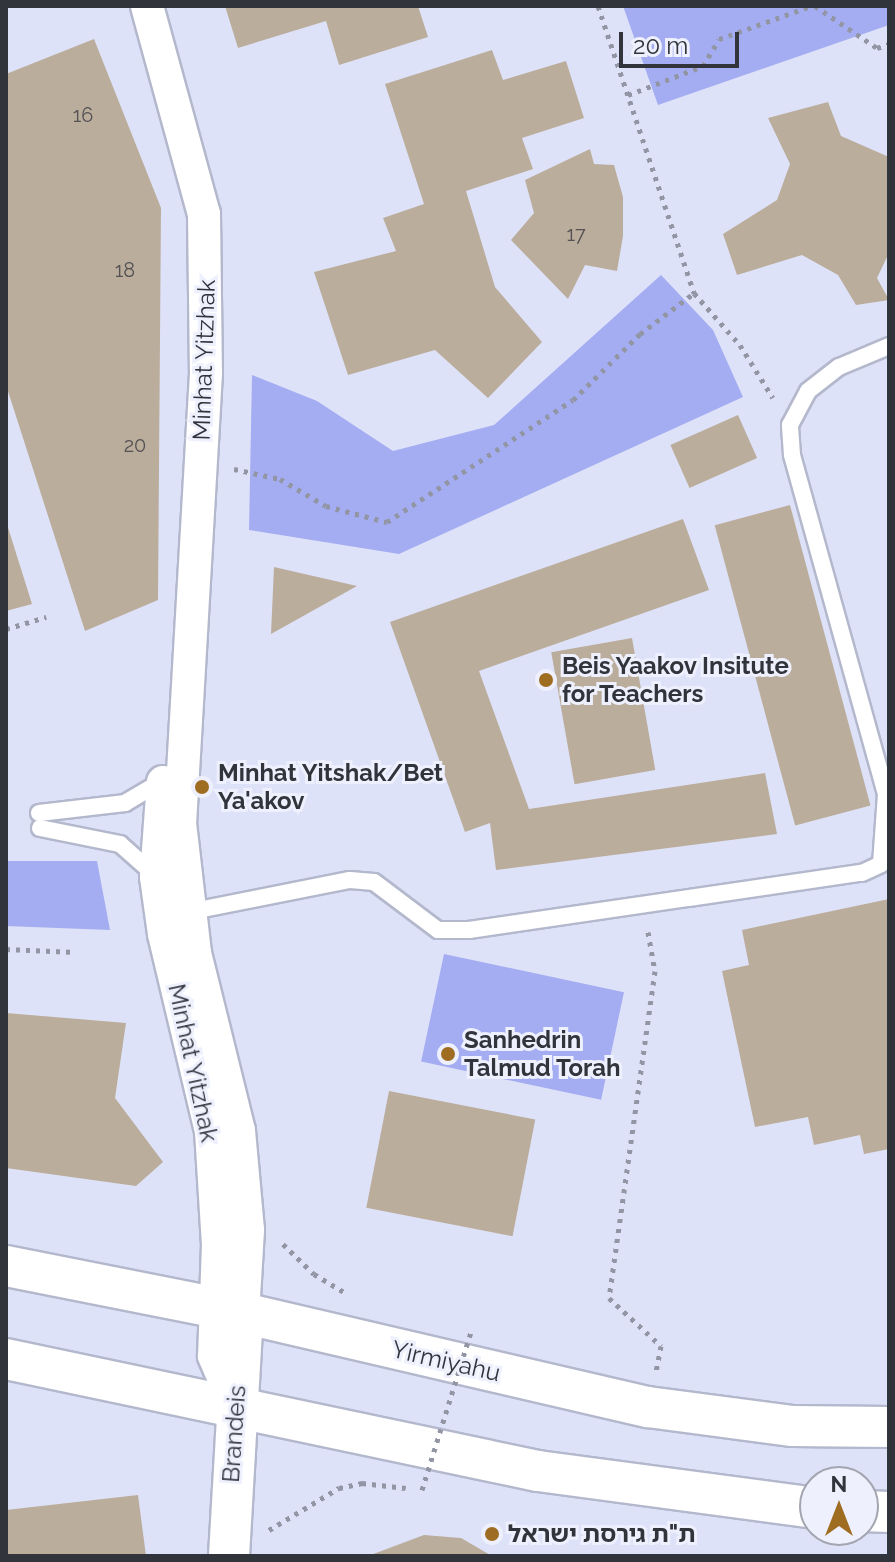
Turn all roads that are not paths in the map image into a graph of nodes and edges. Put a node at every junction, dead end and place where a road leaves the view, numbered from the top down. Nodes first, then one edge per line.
1 (147, 6) edge
2 (889, 346) edge
3 (182, 721) junction
4 (163, 780) junction
5 (156, 877) junction
6 (188, 912) junction
7 (6, 1266) edge
8 (228, 1310) junction
9 (6, 1359) edge
10 (235, 1405) junction
11 (889, 1427) edge
12 (799, 1506) edge
13 (246, 1546) edge

1 - 3 street, Minhat Yitzhak
2 - 6 lane
3 - 4 street, Minhat Yitzhak
3 - 6 street, Minhat Yitzhak
4 - 5 street, Minhat Yitzhak
4 - 5 lane
5 - 8 street, Minhat Yitzhak
6 - 8 street, Minhat Yitzhak
7 - 8 street, Yirmiyahu
8 - 10 street, Brandeis
8 - 11 street, Yirmiyahu
9 - 10 street
10 - 12 street
10 - 13 street, Brandeis

